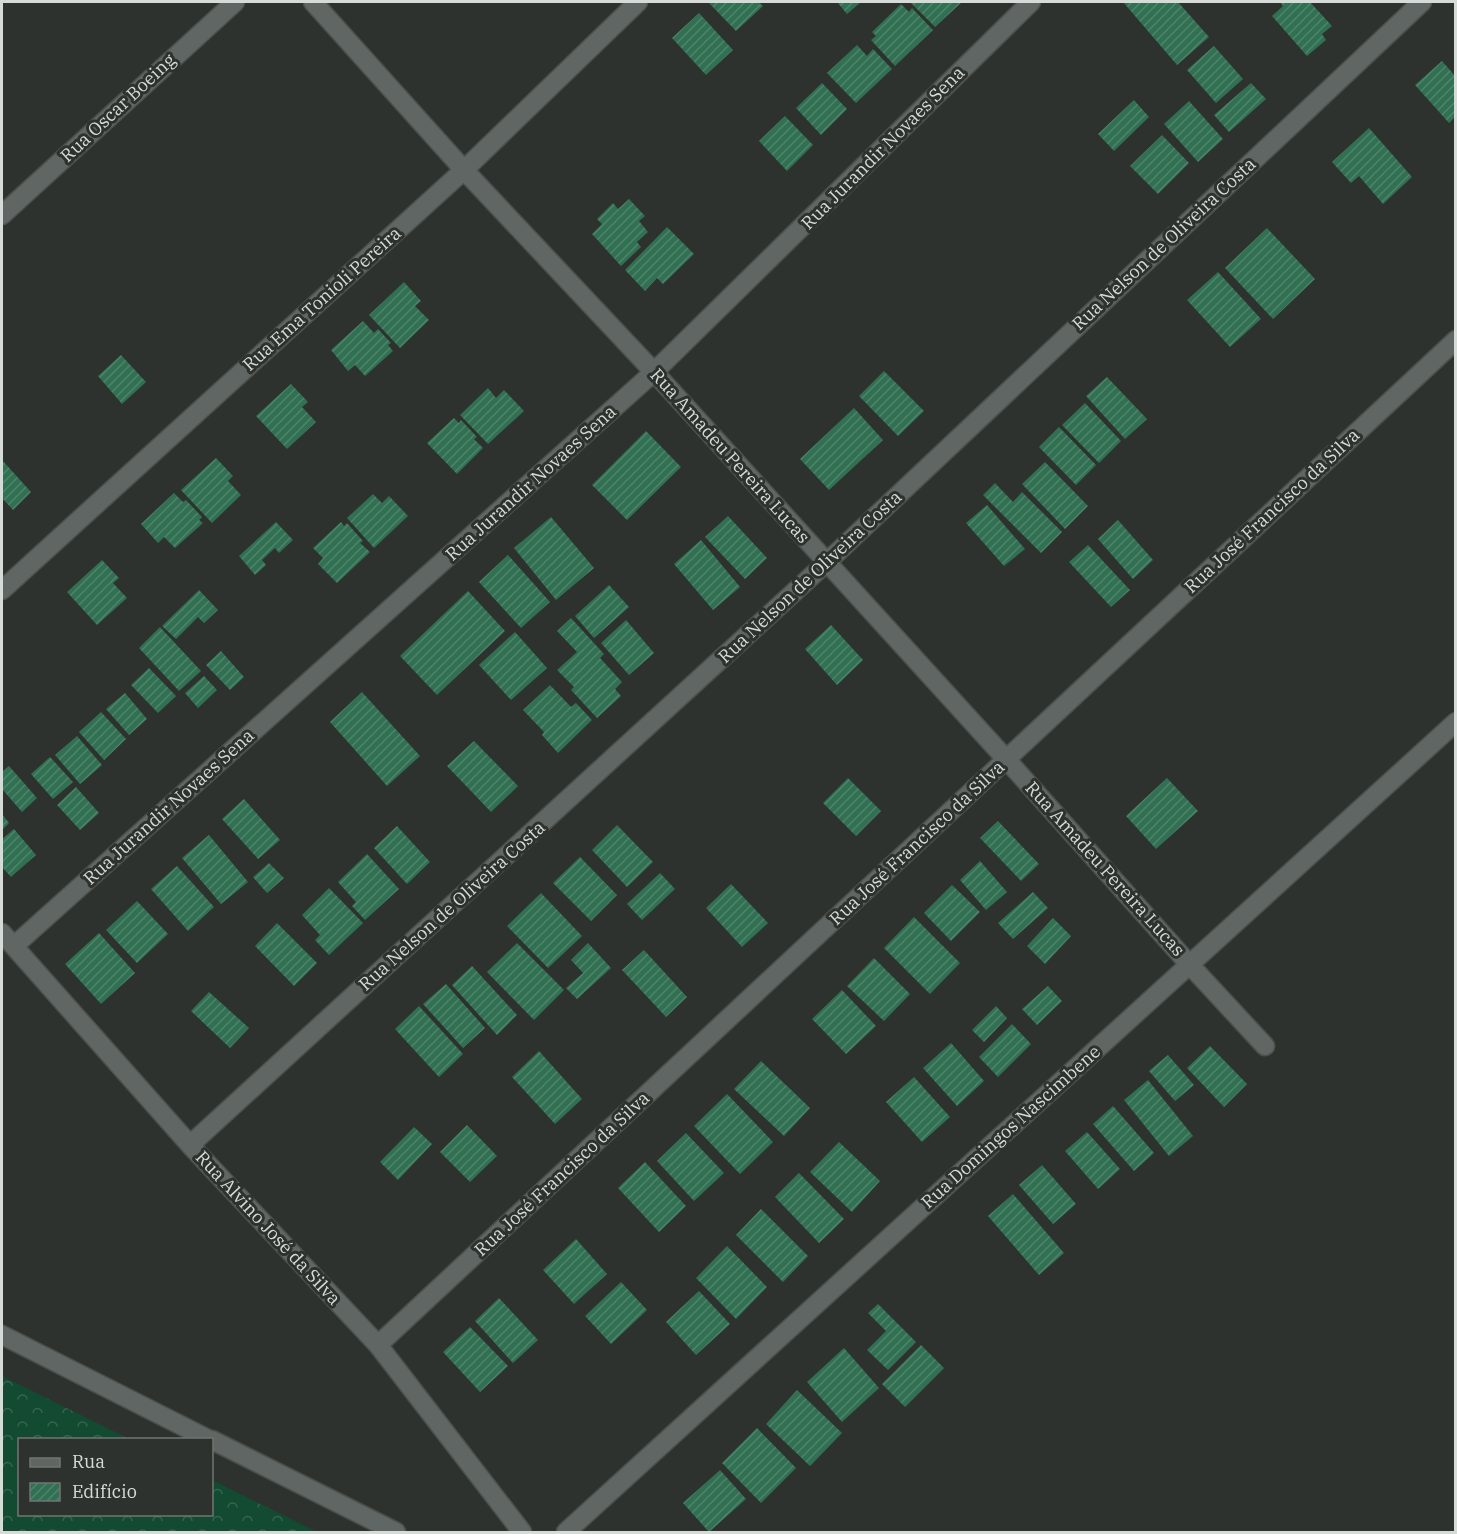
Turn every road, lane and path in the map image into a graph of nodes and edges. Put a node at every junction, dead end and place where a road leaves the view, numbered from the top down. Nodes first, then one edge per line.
1 (235, 2) edge
2 (314, 2) edge
3 (638, 2) edge
4 (1031, 2) edge
5 (1422, 2) edge
6 (464, 170) junction
7 (2, 215) edge
8 (1455, 340) edge
9 (654, 372) junction
10 (826, 562) junction
11 (2, 590) edge
12 (1455, 722) edge
13 (1006, 759) junction
14 (8, 940) edge
15 (1189, 964) junction
16 (1265, 1046) dead end
17 (190, 1145) junction
18 (2, 1335) edge
19 (378, 1345) junction
20 (207, 1438) edge
21 (213, 1441) edge
22 (396, 1533) edge
23 (522, 1533) edge
24 (566, 1533) edge

1 - 7 street, Rua Oscar Boeing
2 - 6 street, Rua Amadeu Pereira Lucas
3 - 6 street, Rua Ema Tonioli Pereira
4 - 9 street, Rua Jurandir Novaes Sena
5 - 10 street, Rua Nelson de Oliveira Costa
6 - 9 street, Rua Amadeu Pereira Lucas
6 - 11 street, Rua Ema Tonioli Pereira
8 - 13 street, Rua José Francisco da Silva
9 - 10 street, Rua Amadeu Pereira Lucas
9 - 14 street, Rua Jurandir Novaes Sena
10 - 13 street, Rua Amadeu Pereira Lucas
10 - 17 street, Rua Nelson de Oliveira Costa
12 - 15 street, Rua Domingos Nascimbene
13 - 15 street, Rua Amadeu Pereira Lucas
13 - 19 street, Rua José Francisco da Silva
14 - 17 street, Rua Alvino José da Silva
15 - 16 street, Rua Amadeu Pereira Lucas
15 - 24 street, Rua Domingos Nascimbene
17 - 19 street, Rua Alvino José da Silva
18 - 20 street
19 - 23 street, Rua Alvino José da Silva
21 - 22 street

